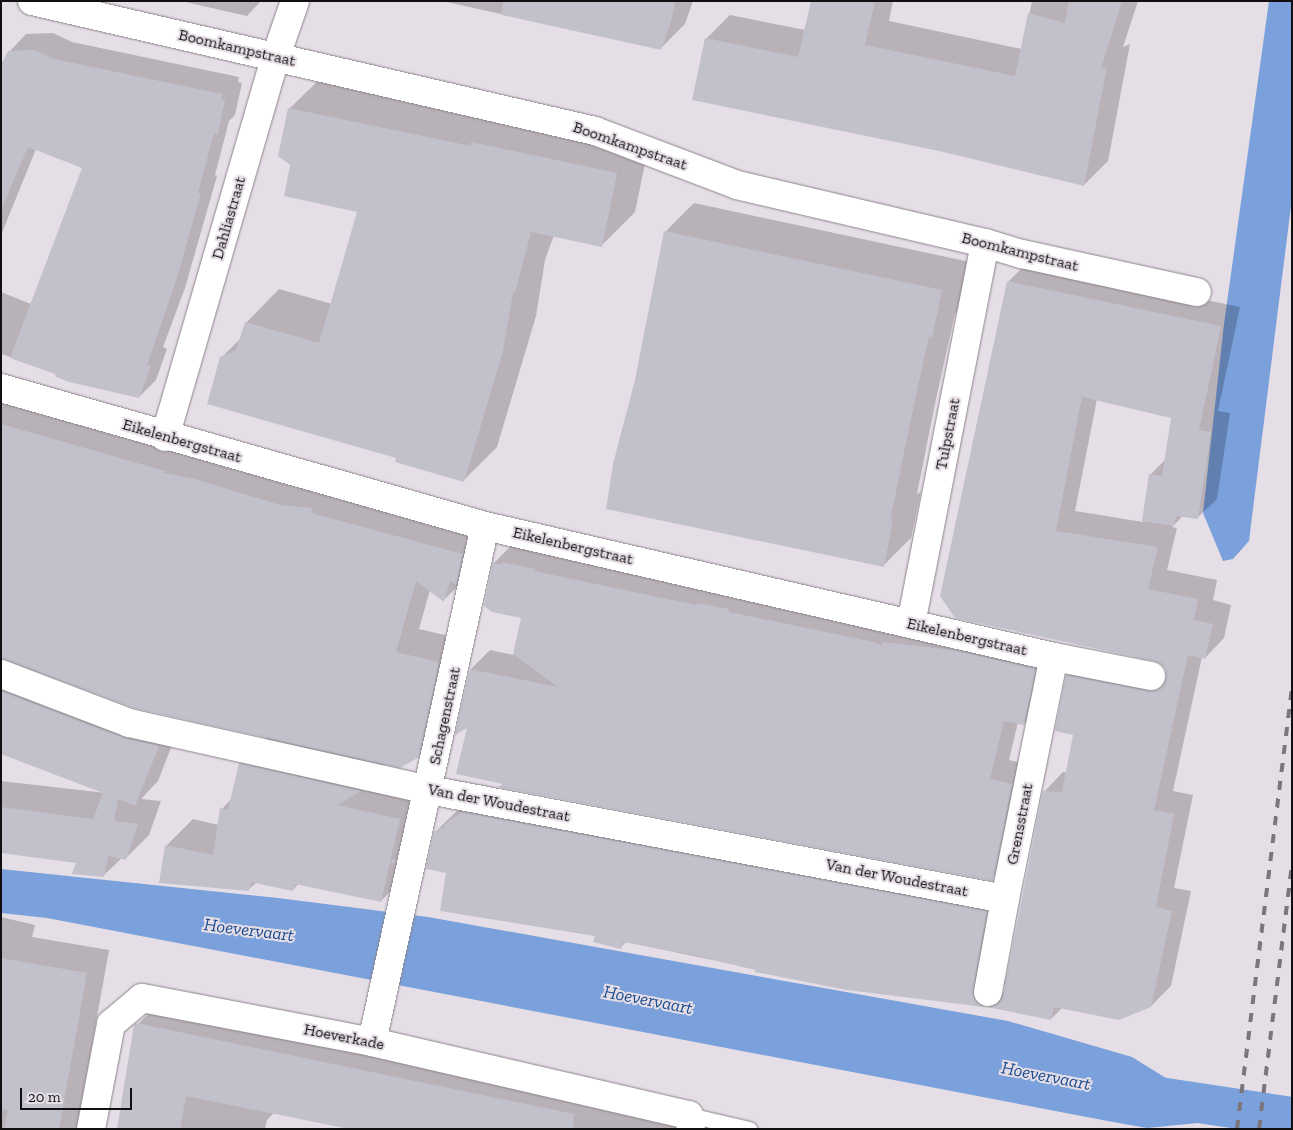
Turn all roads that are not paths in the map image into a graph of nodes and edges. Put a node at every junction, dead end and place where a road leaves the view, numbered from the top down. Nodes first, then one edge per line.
1 (32, 1) edge
2 (295, 1) edge
3 (276, 56) junction
4 (985, 243) junction
5 (1197, 292) dead end
6 (1, 388) edge
7 (165, 437) junction
8 (485, 526) junction
9 (911, 624) junction
10 (1054, 657) junction
11 (1, 674) edge
12 (1151, 676) dead end
13 (429, 790) junction
14 (1005, 899) junction
15 (988, 992) dead end
16 (372, 1042) junction
17 (690, 1122) edge
18 (91, 1129) edge
19 (749, 1129) edge

1 - 3 street, Boomkampstraat
2 - 3 street, Dahliastraat
3 - 4 street, Boomkampstraat
3 - 7 street, Dahliastraat
4 - 5 street, Boomkampstraat
4 - 9 street, Tulpstraat
6 - 7 street, Eikelenbergstraat
7 - 8 street, Eikelenbergstraat
8 - 9 street, Eikelenbergstraat
8 - 13 street, Schagenstraat
9 - 10 street, Eikelenbergstraat
10 - 12 street, Eikelenbergstraat
10 - 14 street, Grensstraat
11 - 13 street, Van der Woudestraat
13 - 14 street, Van der Woudestraat
13 - 16 street, Schagenstraat
14 - 15 street, Grensstraat
16 - 17 street, Hoeverkade
16 - 18 street, Hoeverkade
17 - 19 lane

